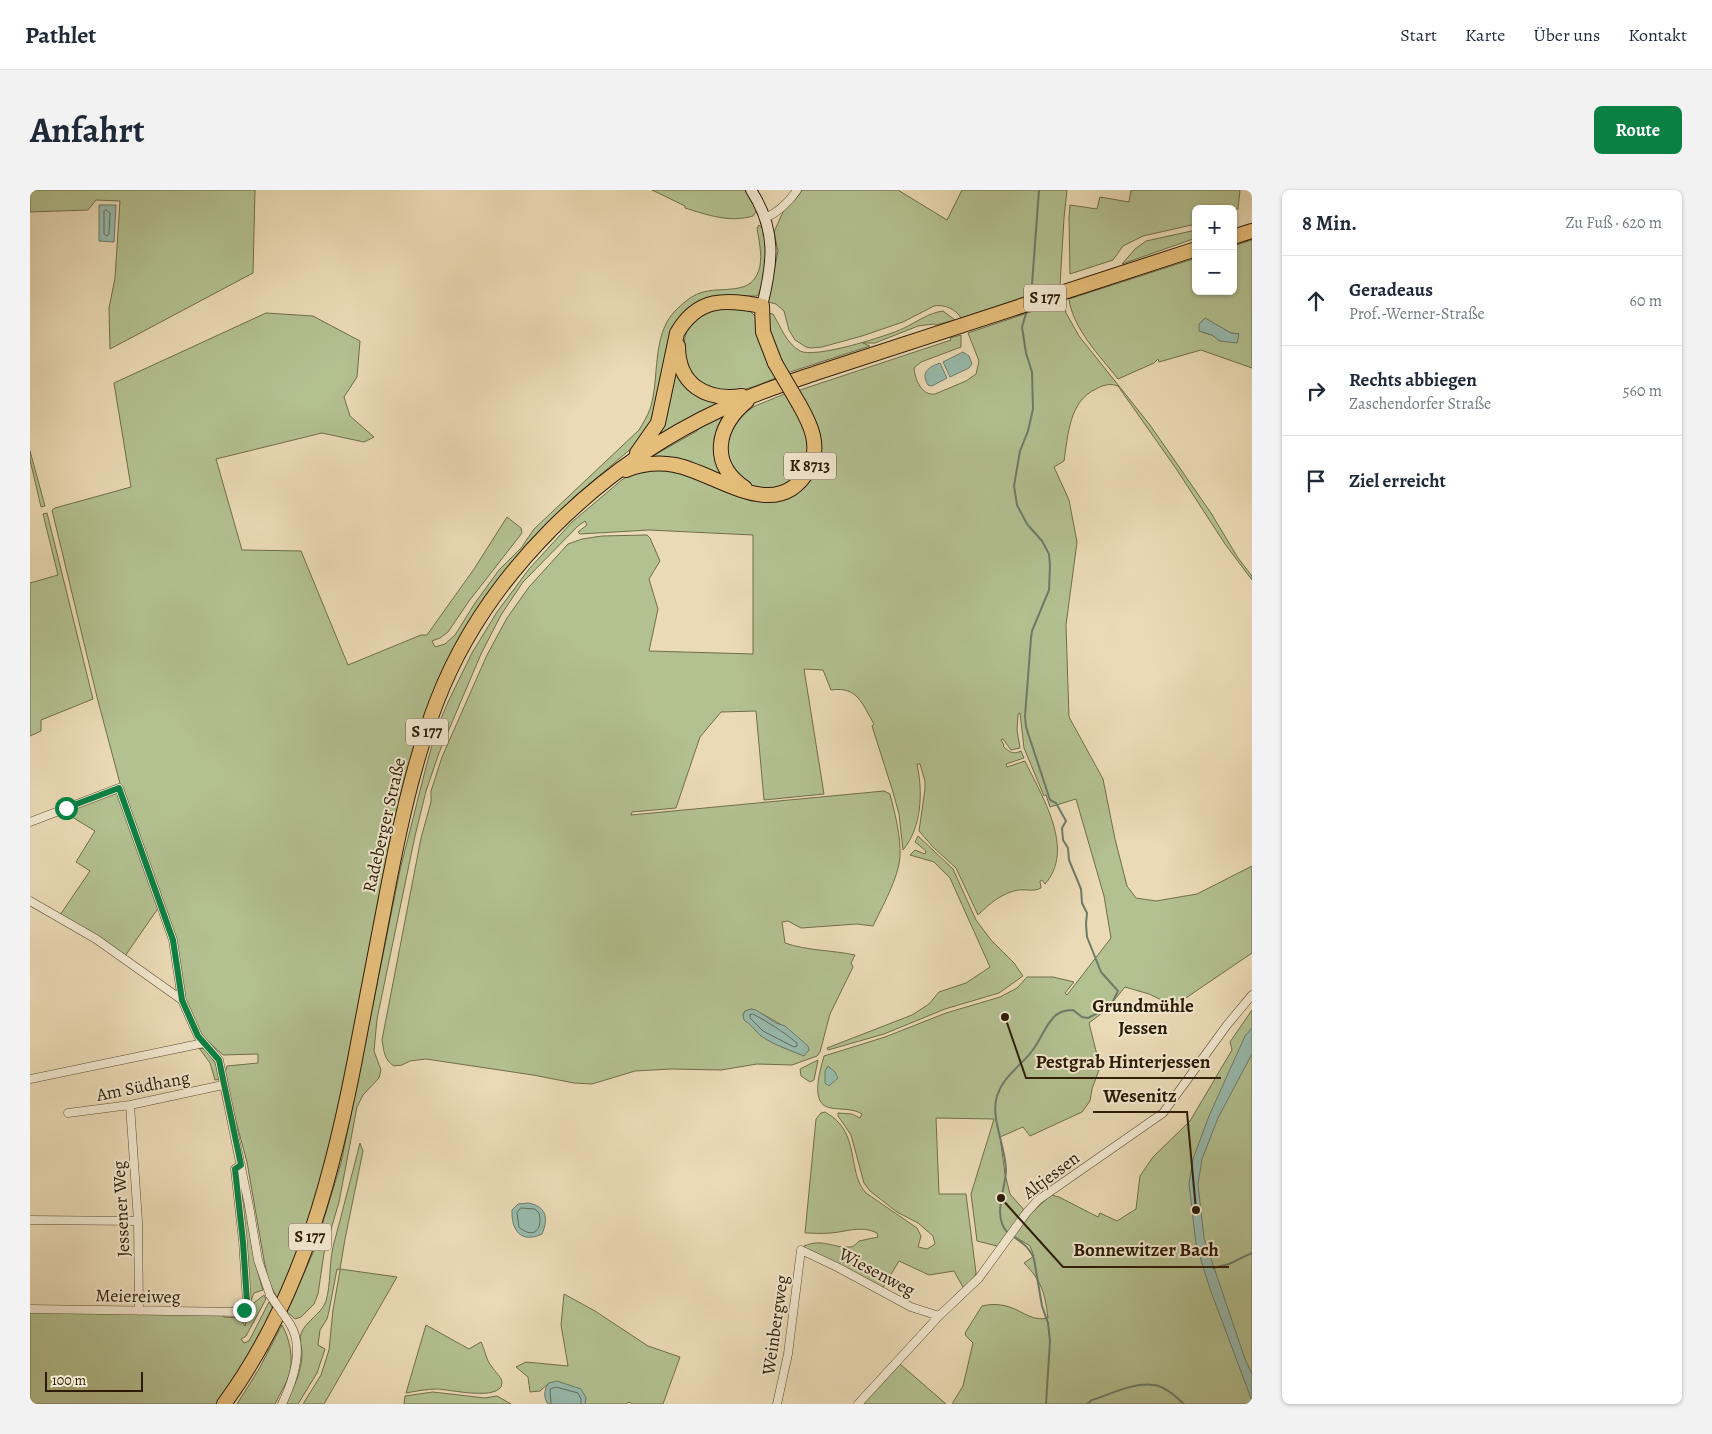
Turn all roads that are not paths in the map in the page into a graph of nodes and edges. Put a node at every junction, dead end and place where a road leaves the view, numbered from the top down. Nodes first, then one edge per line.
1 (751, 190) edge
2 (797, 190) edge
3 (765, 218) junction
4 (1252, 231) edge
5 (1237, 236) edge
6 (1193, 250) edge
7 (762, 306) junction
8 (680, 328) junction
9 (758, 393) junction
10 (625, 466) junction
11 (611, 477) junction
12 (756, 494) junction
13 (30, 822) edge
14 (30, 902) edge
15 (1250, 997) edge
16 (182, 1000) junction
17 (204, 1043) junction
18 (30, 1079) edge
19 (223, 1085) junction
20 (130, 1105) junction
21 (68, 1113) dead end
22 (241, 1165) junction
23 (30, 1220) edge
24 (138, 1220) junction
25 (801, 1250) joint
26 (30, 1309) edge
27 (139, 1311) junction
28 (940, 1316) junction
29 (224, 1404) edge
30 (282, 1404) edge
31 (777, 1404) edge
32 (858, 1404) edge

1 - 3 street, K 8713
2 - 3 street
3 - 7 street, K 8713
4 - 5 highway
6 - 9 highway, S 177
7 - 8 highway
7 - 12 highway, K 8713, bridge
8 - 9 highway
8 - 10 highway
9 - 10 highway, S 177
9 - 12 highway
10 - 11 highway, S 177
11 - 12 highway
11 - 29 highway, Radeberger Straße / S 177
13 - 16 street
14 - 16 street
15 - 28 street, Altjessen
16 - 17 street
17 - 18 street
17 - 19 street
19 - 20 street, Am Südhang
19 - 22 street
20 - 21 street, Am Südhang
20 - 24 street, Jessener Weg
22 - 27 street, Meiereiweg
22 - 30 street, bridge
23 - 24 street
24 - 27 street, Jessener Weg
25 - 28 street, Wiesenweg
25 - 31 street, Weinbergweg
26 - 27 street, Meiereiweg
28 - 32 street, Altjessen

